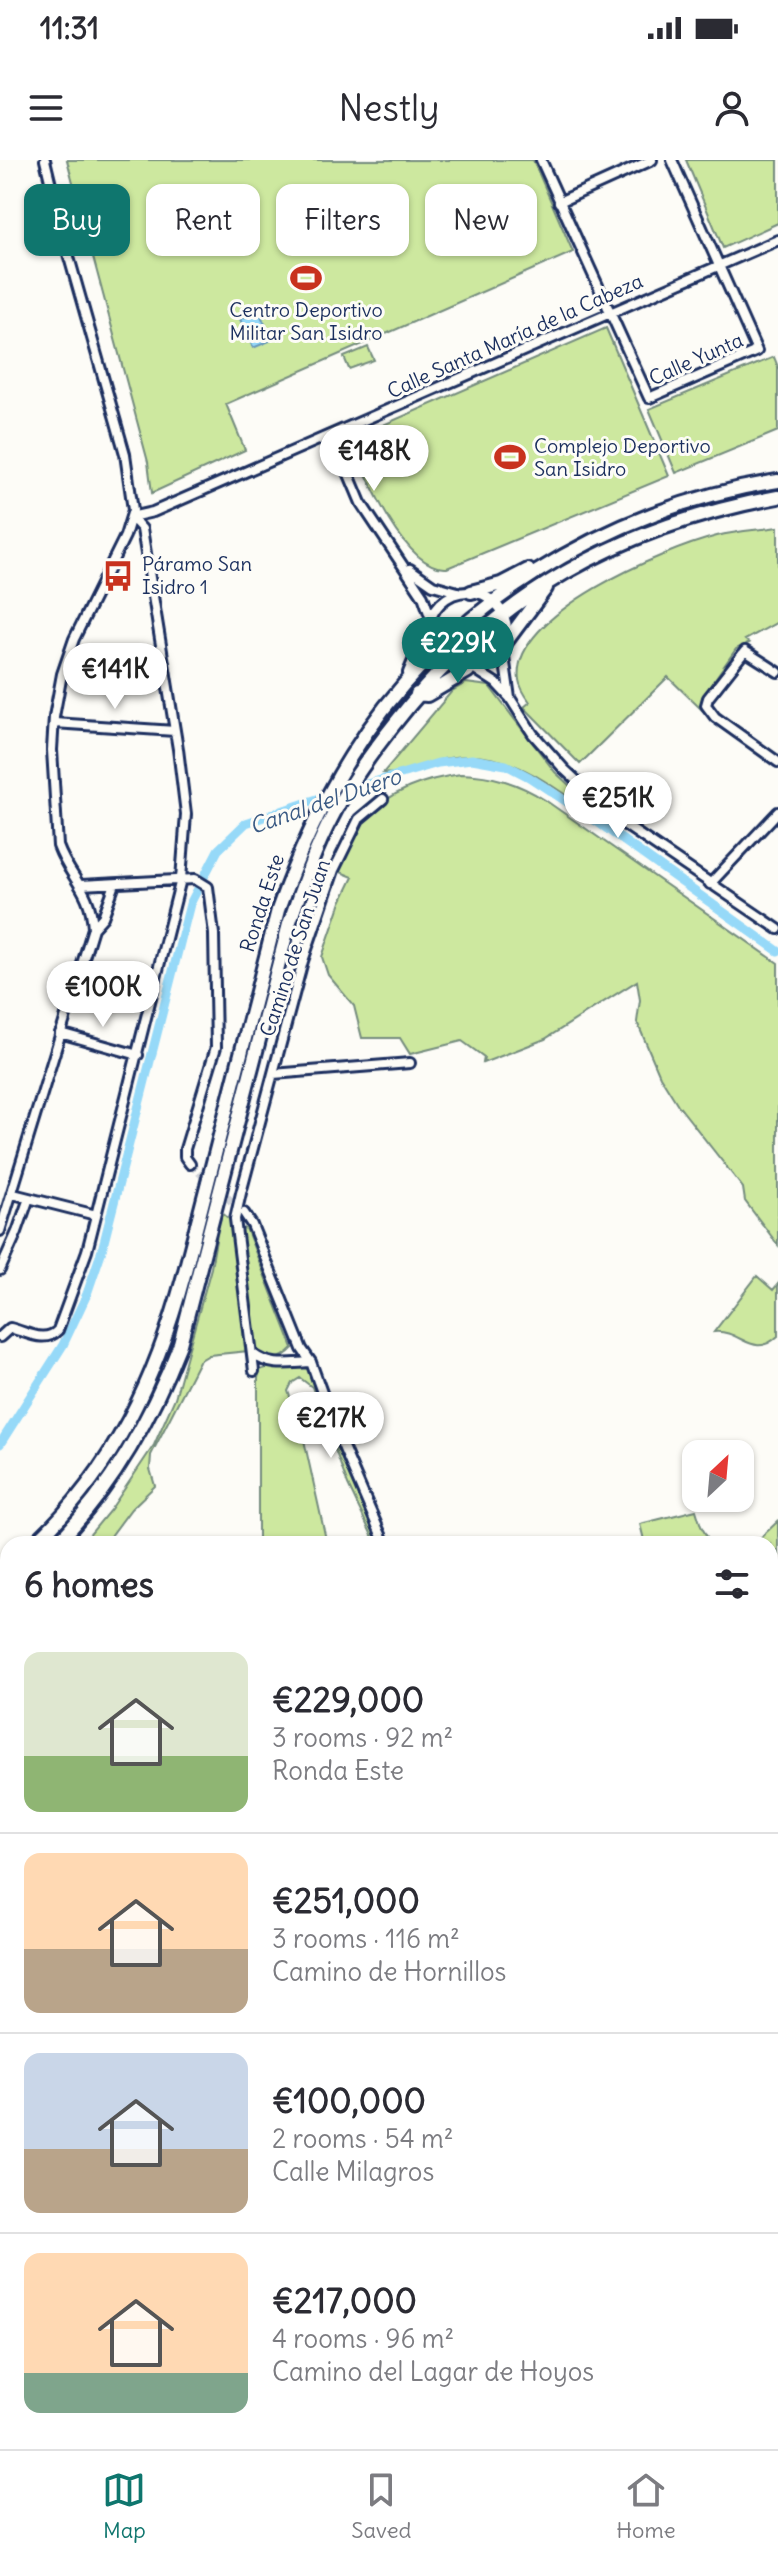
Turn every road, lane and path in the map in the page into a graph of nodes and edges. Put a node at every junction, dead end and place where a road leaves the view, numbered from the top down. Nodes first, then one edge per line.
1 (45, 160) edge
2 (541, 160) edge
3 (652, 160) edge
4 (672, 160) edge
5 (559, 202) junction
6 (778, 240) edge
7 (718, 265) junction
8 (612, 312) junction
9 (332, 434) junction
10 (778, 481) edge
11 (778, 497) edge
12 (131, 517) junction
13 (400, 561) junction
14 (543, 568) junction
15 (555, 577) junction
16 (465, 592) junction
17 (493, 602) junction
18 (502, 614) junction
19 (430, 624) junction
20 (504, 646) junction
21 (435, 652) junction
22 (446, 663) junction
23 (472, 670) junction
24 (778, 672) edge
25 (406, 683) junction
26 (417, 694) junction
27 (510, 698) junction
28 (54, 723) junction
29 (175, 731) junction
30 (778, 762) edge
31 (383, 799) dead end
32 (778, 812) edge
33 (181, 879) junction
34 (115, 884) junction
35 (710, 884) junction
36 (81, 885) junction
37 (93, 928) junction
38 (778, 929) edge
39 (60, 1033) junction
40 (138, 1055) junction
41 (410, 1063) dead end
42 (273, 1074) junction
43 (190, 1164) dead end
44 (13, 1194) junction
45 (29, 1198) junction
46 (244, 1213) tunnel mouth
47 (96, 1215) junction
48 (0, 1231) edge
49 (0, 1270) edge
50 (0, 1337) edge
51 (253, 1354) junction
52 (311, 1362) junction
53 (254, 1371) dead end
54 (42, 1536) edge
55 (63, 1536) edge
56 (382, 1536) edge

1 - 12 street
2 - 5 street
3 - 5 street
4 - 7 street
5 - 8 street
6 - 7 street, Calle Santa María de la Cabeza
7 - 8 street, Calle Santa María de la Cabeza
7 - 8 street, Calle Yunta
8 - 9 street, Calle Santa María de la Cabeza
9 - 12 street, Calle Santa María de la Cabeza
9 - 13 street
10 - 14 highway, Ronda Este
11 - 15 highway, Ronda Este
12 - 28 street
12 - 29 street
13 - 16 street
13 - 19 street
14 - 16 highway
14 - 17 highway, Ronda Este
15 - 18 highway, Ronda Este
15 - 20 highway
16 - 17 street
16 - 19 street
17 - 18 street
17 - 21 highway, Ronda Este
18 - 20 street
18 - 22 highway, Ronda Este
19 - 21 street
19 - 25 highway
20 - 23 street
20 - 27 street
21 - 22 street
21 - 25 highway, Ronda Este
22 - 23 street
22 - 26 highway, Ronda Este
23 - 26 highway
23 - 27 street
24 - 30 street
25 - 54 highway, Ronda Este
26 - 55 highway, Ronda Este
27 - 35 street
28 - 29 street
28 - 36 street
29 - 33 street
31 - 42 street, Camino de San Juan
32 - 35 street
33 - 34 street
33 - 40 street
33 - 43 street
34 - 36 street
34 - 37 street
35 - 38 street
36 - 37 street
37 - 39 street
39 - 40 street
39 - 44 street
40 - 47 street
41 - 42 street
42 - 51 street, Camino de San Juan
44 - 45 street
44 - 48 street
45 - 47 street
45 - 49 street
46 - 52 street
47 - 50 street
51 - 52 street
51 - 53 street, Camino de San Juan
52 - 56 street

